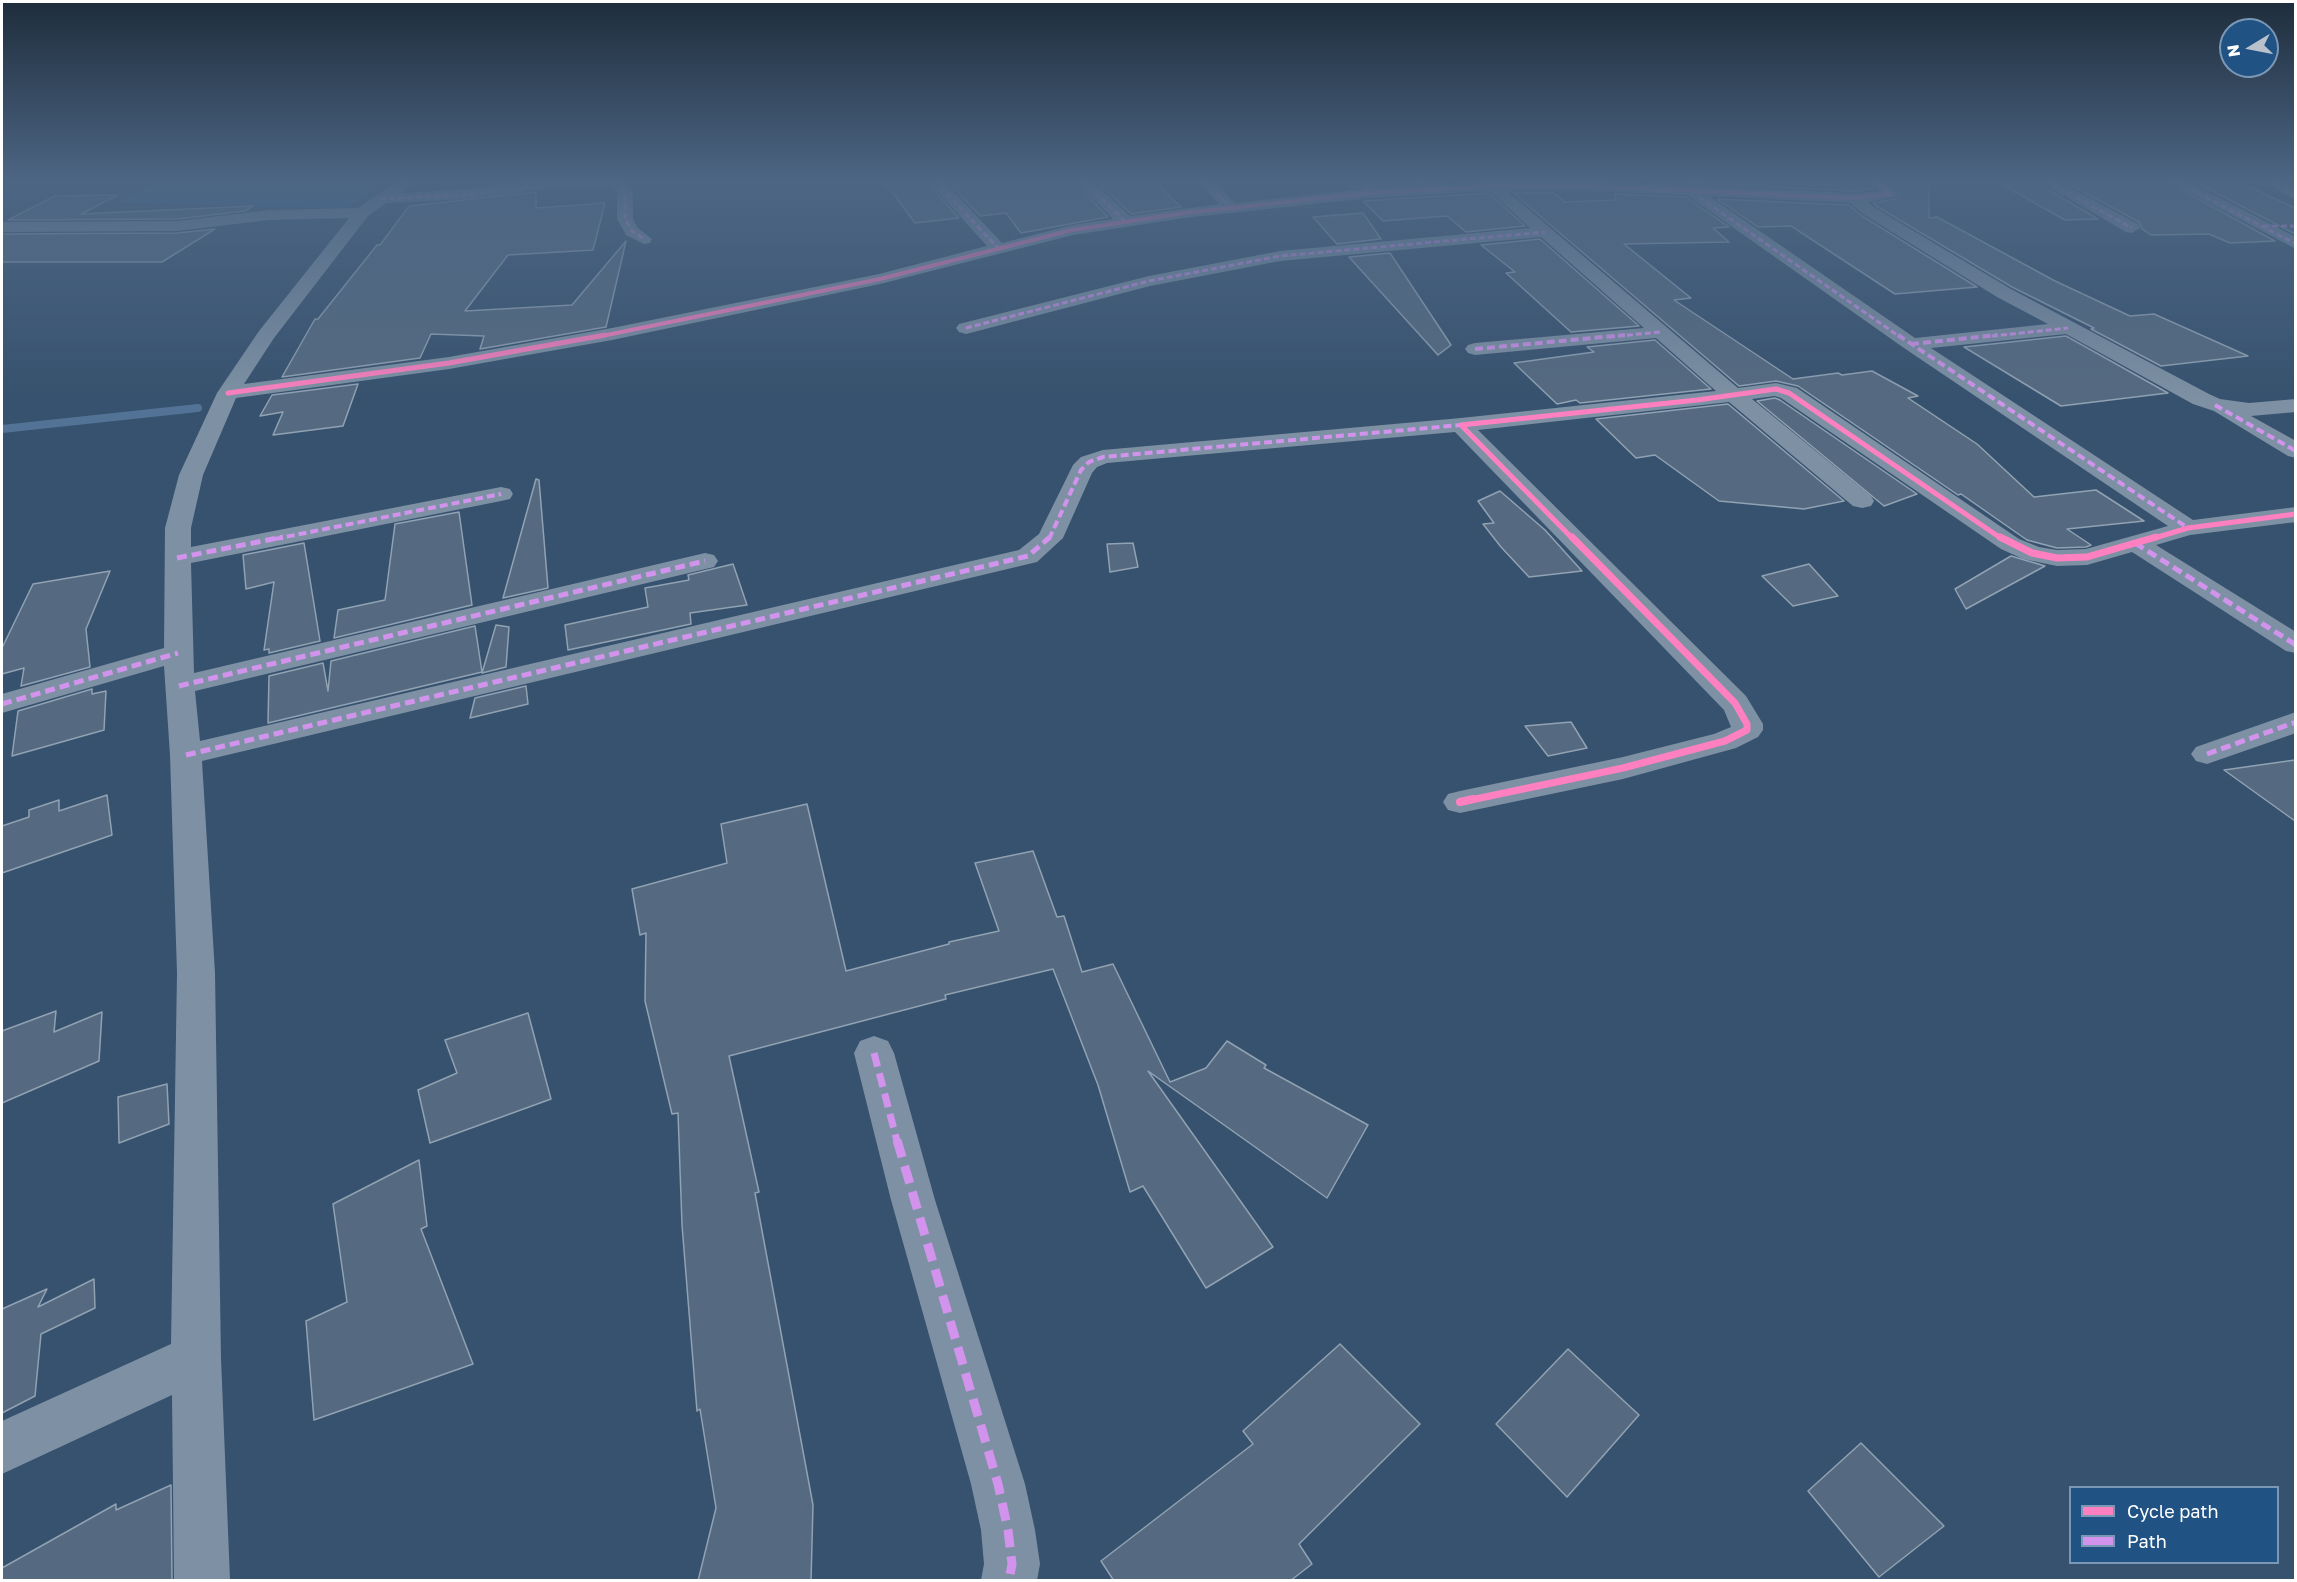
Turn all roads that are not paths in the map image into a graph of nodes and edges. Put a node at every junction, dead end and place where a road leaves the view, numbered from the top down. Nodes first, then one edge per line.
1 (330, 254) edge
2 (977, 254) edge
3 (1304, 254) edge
4 (1570, 254) edge
5 (1781, 254) edge
6 (1941, 254) edge
7 (966, 328) dead end
8 (2068, 328) junction
9 (1660, 332) junction
10 (1911, 344) junction
11 (1475, 349) dead end
12 (1734, 395) junction
13 (224, 400) junction
14 (2215, 405) junction
15 (2295, 405) edge
16 (1461, 425) junction
17 (2295, 451) edge
18 (501, 494) dead end
19 (1862, 501) dead end
20 (2295, 514) edge
21 (2188, 528) junction
22 (2134, 543) junction
23 (177, 558) junction
24 (705, 561) dead end
25 (2295, 645) edge
26 (178, 670) junction
27 (2, 704) edge
28 (2295, 722) edge
29 (2207, 754) dead end
30 (186, 755) junction
31 (1460, 802) dead end
32 (874, 1053) dead end
33 (196, 1358) junction
34 (2, 1448) edge
35 (202, 1581) edge
36 (1009, 1581) edge

1 - 13 street
2 - 13 street
3 - 7 street
4 - 9 street
5 - 10 street
6 - 8 street
8 - 10 street
8 - 14 street
9 - 11 street
9 - 12 street
10 - 21 street
12 - 16 street
12 - 19 street
12 - 22 street
13 - 23 street
14 - 15 street
14 - 17 street
16 - 30 street
16 - 31 street
18 - 23 street
20 - 21 street
21 - 22 street
22 - 25 street
23 - 26 street
24 - 26 street
26 - 27 street
26 - 30 street
28 - 29 street
30 - 33 street
32 - 36 street
33 - 34 street
33 - 35 street

